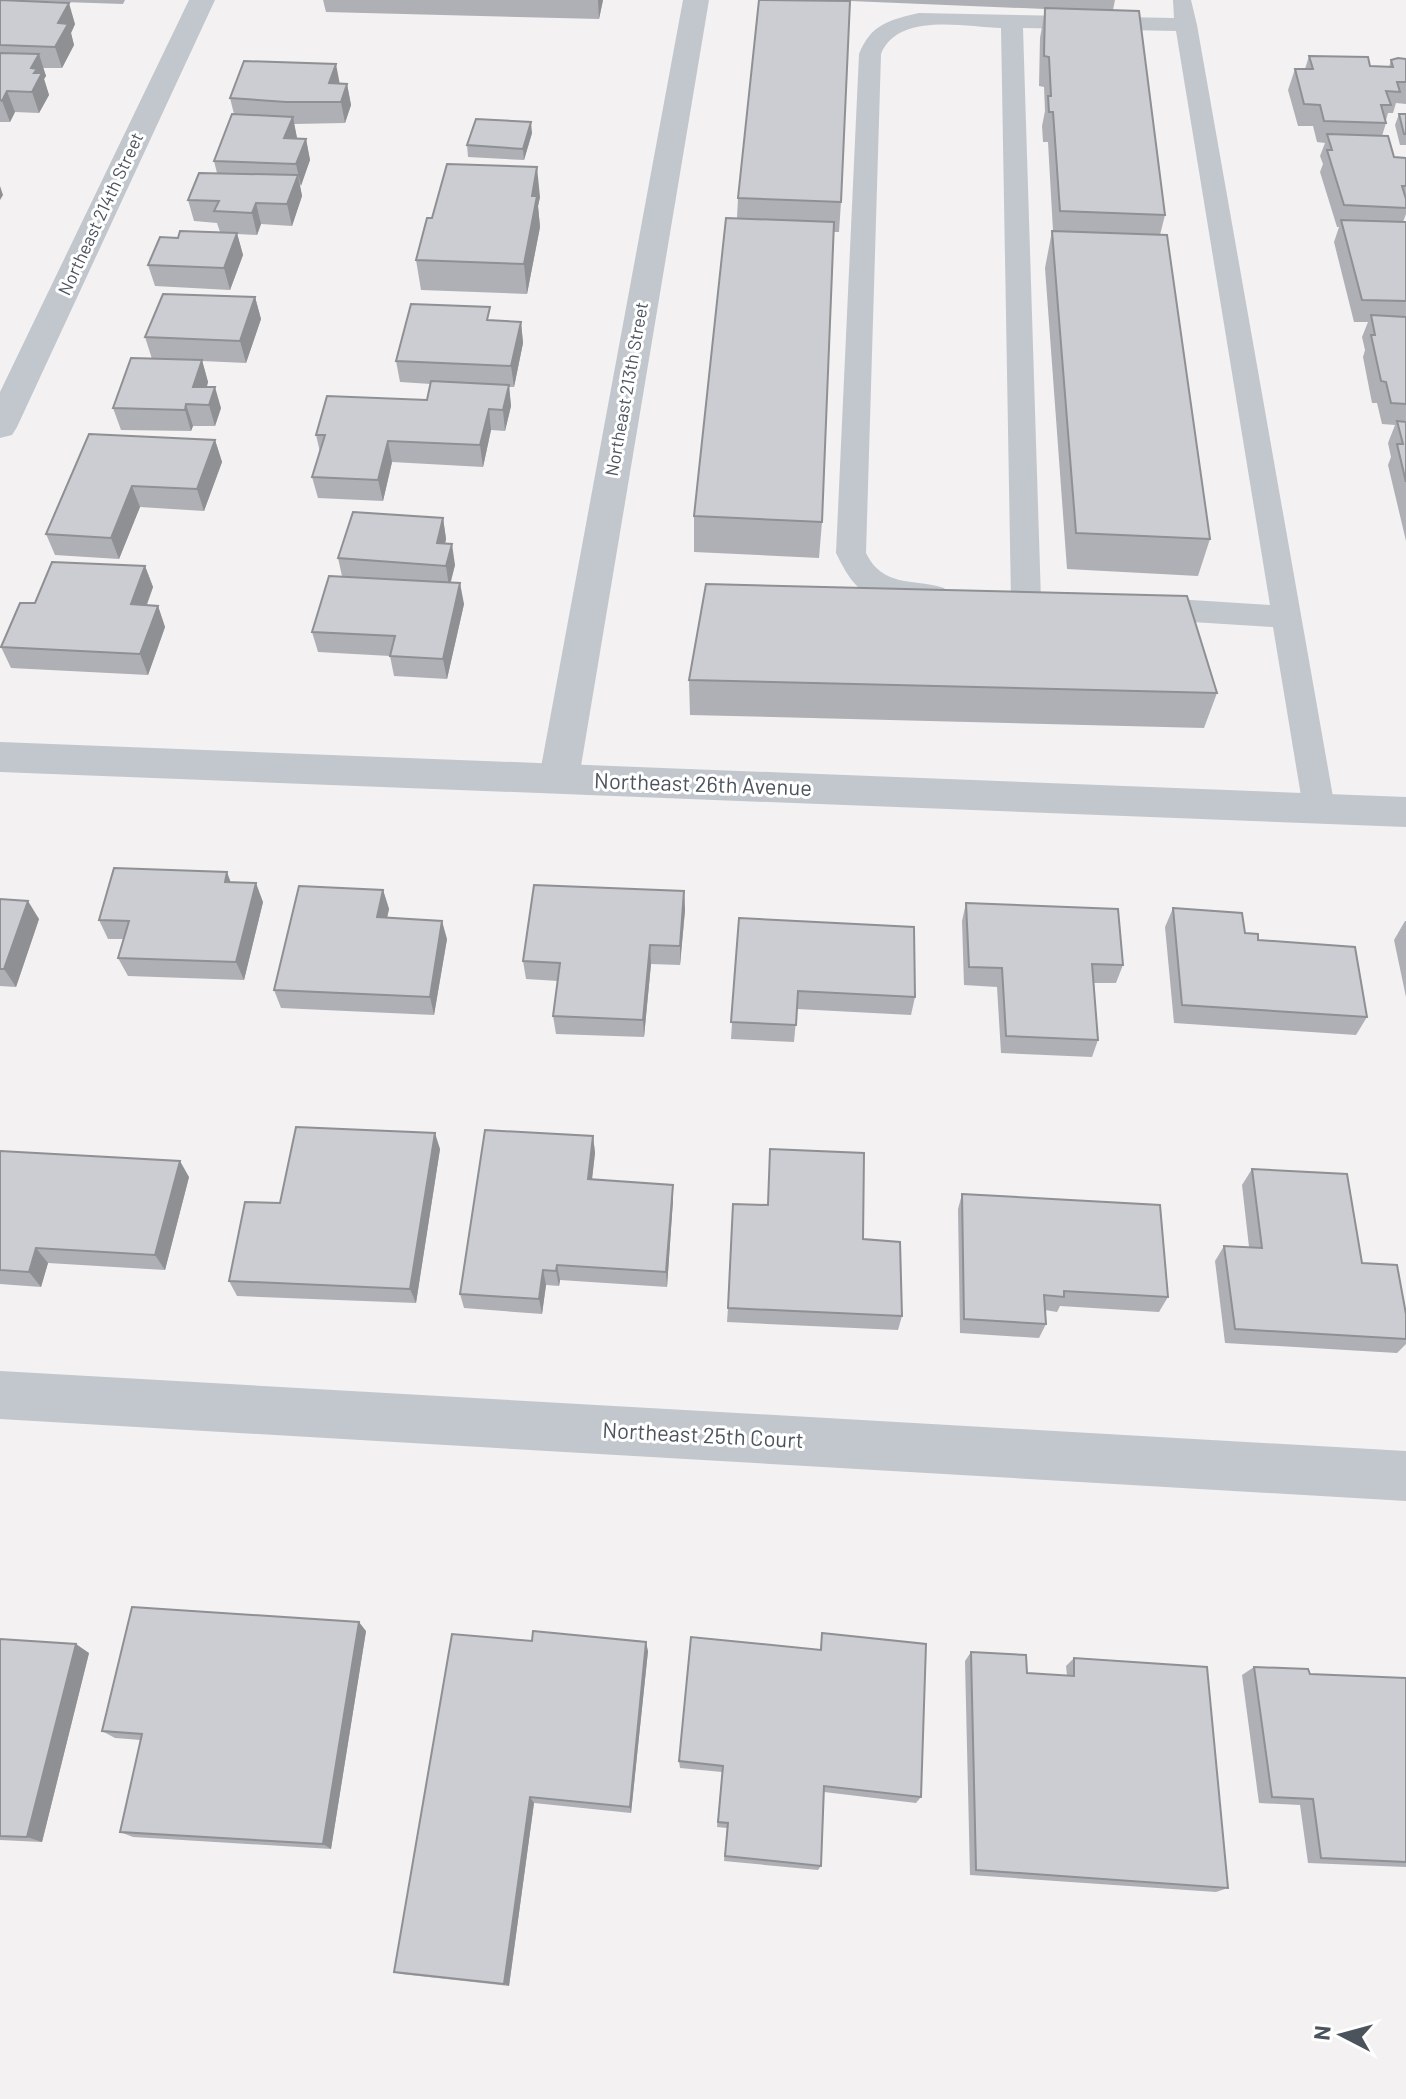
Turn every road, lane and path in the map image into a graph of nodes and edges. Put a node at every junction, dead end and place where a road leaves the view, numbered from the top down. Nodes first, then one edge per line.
1 (202, 0) edge
2 (696, 0) edge
3 (1184, 13) edge
4 (1012, 22) junction
5 (0, 427) edge
6 (963, 597) edge
7 (995, 599) edge
8 (1026, 601) junction
9 (1057, 602) edge
10 (1118, 606) edge
11 (1286, 617) junction
12 (0, 757) edge
13 (559, 778) junction
14 (1319, 808) junction
15 (1406, 812) edge
16 (0, 1395) edge
17 (1406, 1476) edge

1 - 5 street, Northeast 214th Street
2 - 13 street, Northeast 213th Street
3 - 4 lane
3 - 11 lane
4 - 6 lane
4 - 8 lane
7 - 8 lane
8 - 9 lane
10 - 11 lane
11 - 14 lane
12 - 13 street, Northeast 26th Avenue
13 - 14 street, Northeast 26th Avenue
14 - 15 street, Northeast 26th Avenue
16 - 17 street, Northeast 25th Court

